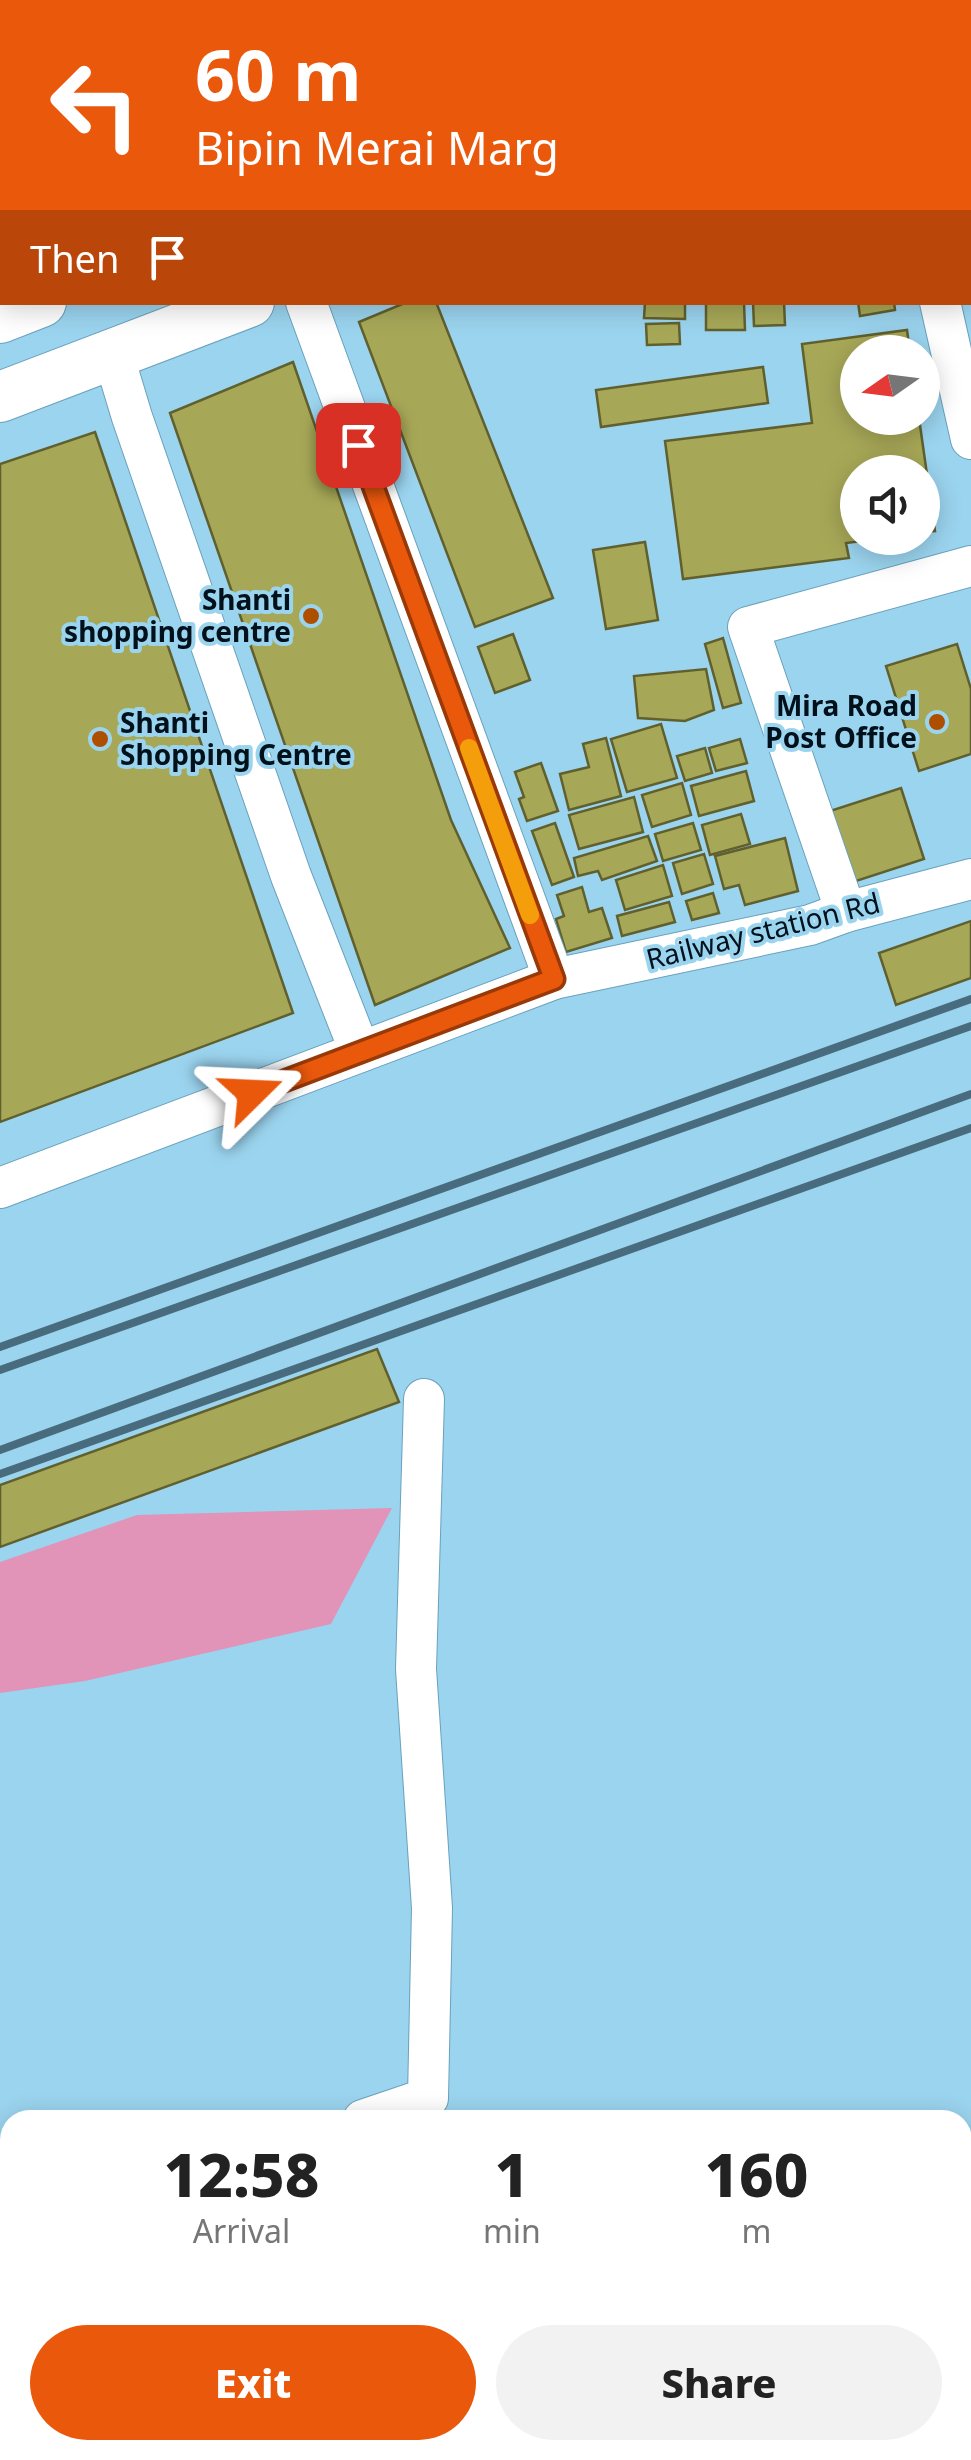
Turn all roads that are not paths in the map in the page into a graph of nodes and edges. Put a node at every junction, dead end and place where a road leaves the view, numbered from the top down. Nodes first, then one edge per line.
1 (33, 305) edge
2 (241, 305) edge
3 (307, 305) edge
4 (941, 305) edge
5 (0, 318) edge
6 (114, 354) junction
7 (0, 397) edge
8 (971, 439) edge
9 (971, 566) edge
10 (971, 879) edge
11 (846, 912) junction
12 (554, 979) junction
13 (360, 1052) junction
14 (0, 1188) edge
15 (424, 1398) dead end
16 (393, 2110) edge

1 - 5 main road
2 - 6 main road
3 - 12 street
4 - 8 street
6 - 7 main road
6 - 13 street
9 - 11 street
10 - 11 street, Railway station Rd
11 - 12 street, Railway station Rd
12 - 13 street, Railway station Rd
13 - 14 street, Railway station Rd
15 - 16 street

